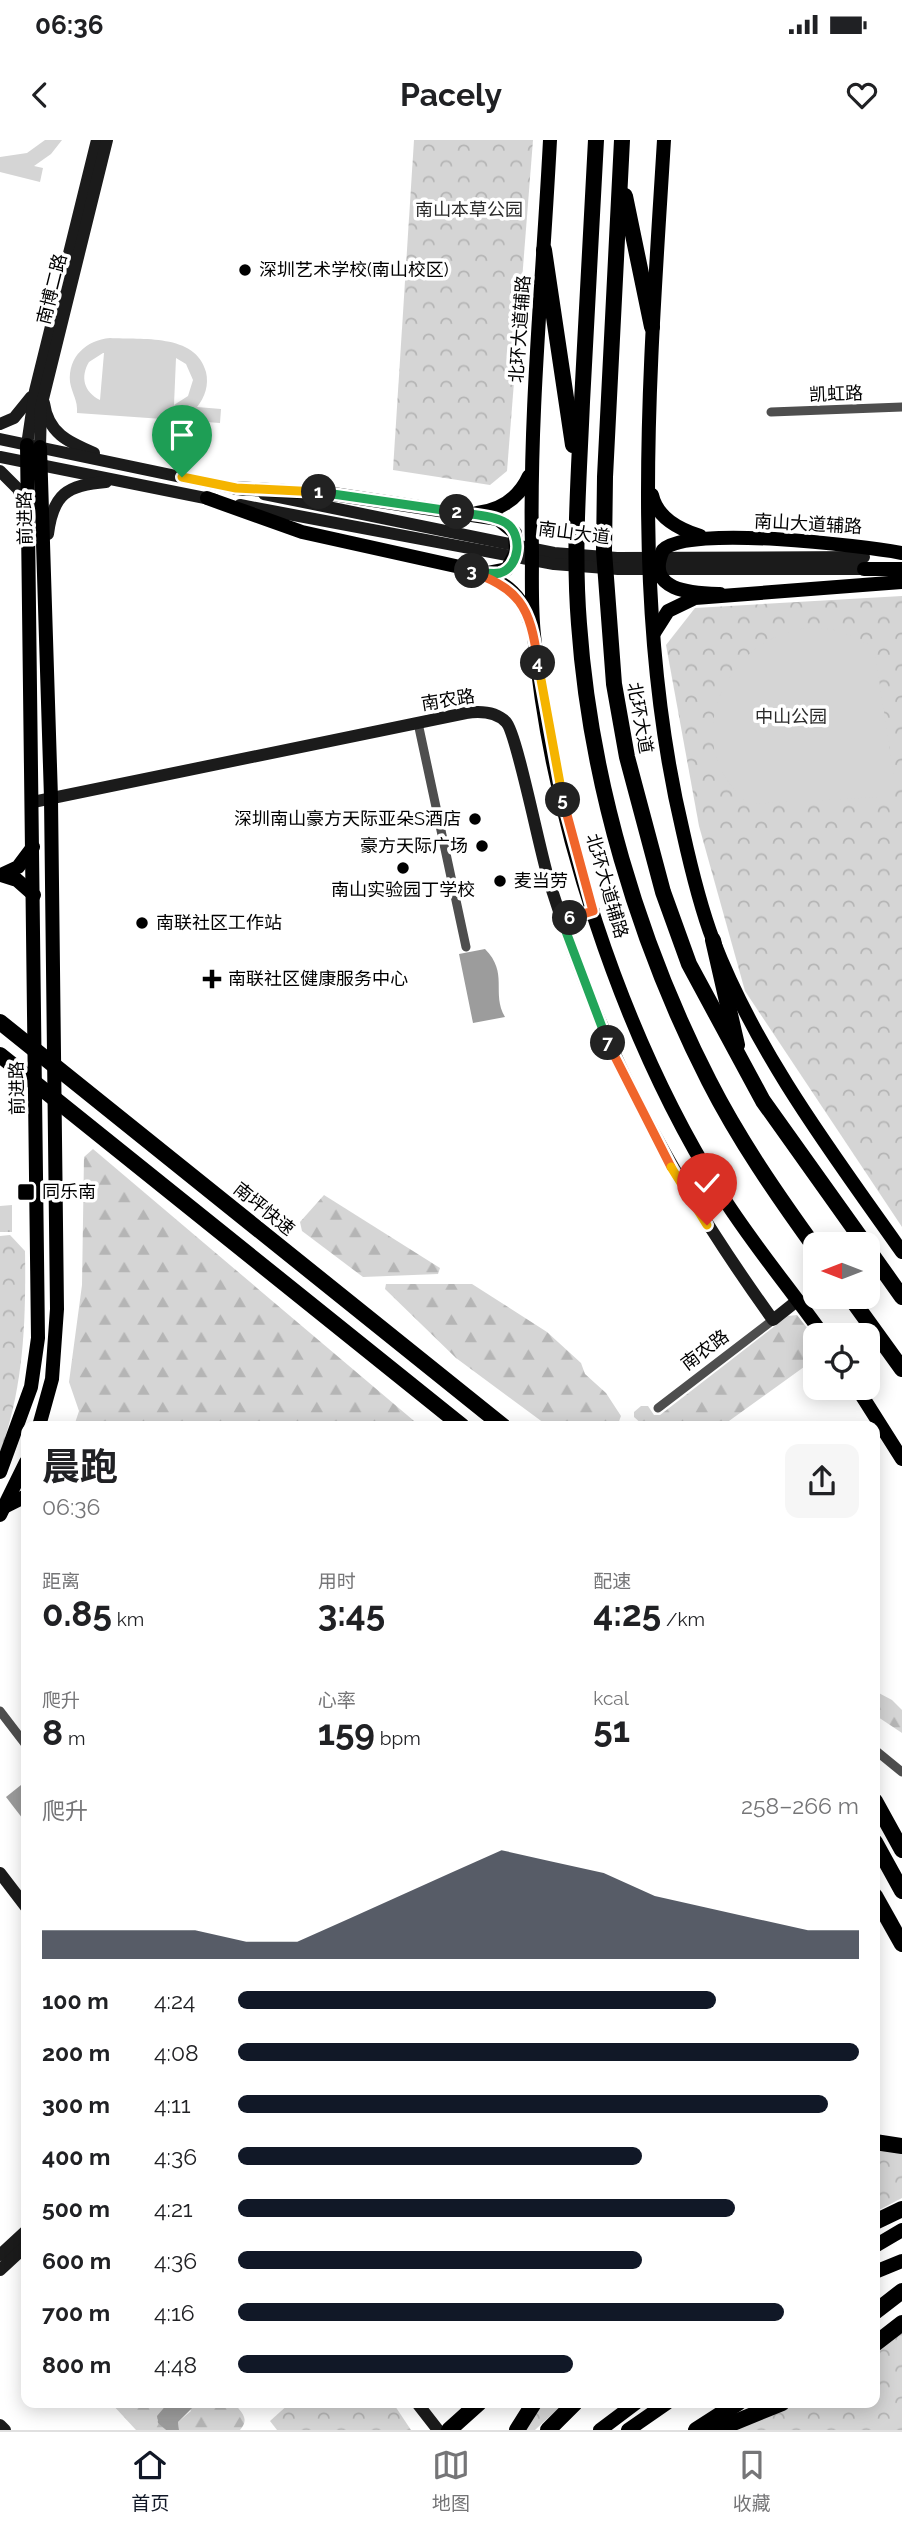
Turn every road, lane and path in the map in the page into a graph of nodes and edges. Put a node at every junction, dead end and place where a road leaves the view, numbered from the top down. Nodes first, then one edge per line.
1 (97, 140) edge
2 (107, 140) edge
3 (550, 140) edge
4 (596, 140) edge
5 (622, 140) edge
6 (664, 140) edge
7 (620, 172) junction
8 (544, 250) junction
9 (652, 327) junction
10 (39, 392) junction
11 (902, 407) edge
12 (771, 412) dead end
13 (0, 424) edge
14 (0, 439) edge
15 (34, 446) junction
16 (0, 457) edge
17 (27, 462) junction
18 (43, 466) junction
19 (127, 466) junction
20 (0, 471) edge
21 (530, 473) junction
22 (649, 477) junction
23 (578, 482) junction
24 (128, 483) junction
25 (236, 488) junction
26 (207, 498) junction
27 (27, 511) junction
28 (313, 512) junction
29 (462, 513) junction
30 (712, 538) junction
31 (45, 554) junction
32 (902, 554) edge
33 (864, 563) junction
34 (464, 569) junction
35 (902, 569) edge
36 (902, 582) edge
37 (720, 594) junction
38 (534, 633) junction
39 (652, 638) junction
40 (418, 723) junction
41 (51, 798) junction
42 (33, 802) junction
43 (34, 846) junction
44 (1, 875) edge
45 (34, 895) junction
46 (593, 911) junction
47 (562, 921) junction
48 (713, 940) junction
49 (466, 947) dead end
50 (0, 1022) edge
51 (0, 1055) edge
52 (742, 1068) junction
53 (109, 1139) dead end
54 (805, 1232) edge
55 (856, 1232) edge
56 (902, 1252) edge
57 (880, 1266) edge
58 (902, 1297) edge
59 (798, 1300) junction
60 (859, 1309) edge
61 (773, 1320) junction
62 (814, 1323) edge
63 (902, 1369) edge
64 (865, 1400) edge
65 (658, 1408) dead end
66 (442, 1410) junction
67 (40, 1421) edge
68 (452, 1421) edge
69 (456, 1421) edge
70 (464, 1421) edge
71 (497, 1421) edge
72 (878, 1421) edge
73 (880, 1424) edge
74 (902, 1459) edge
75 (0, 1472) edge
76 (21, 1472) edge
77 (21, 1499) edge
78 (2, 1511) edge
79 (0, 1711) edge
80 (21, 1738) edge
81 (880, 1755) edge
82 (902, 1772) edge
83 (880, 1810) edge
84 (902, 1850) edge
85 (880, 1851) edge
86 (0, 1873) edge
87 (902, 1891) edge
88 (21, 1900) edge
89 (880, 1905) edge
90 (902, 1944) edge
91 (880, 2143) edge
92 (902, 2146) edge
93 (902, 2209) edge
94 (880, 2220) edge
95 (902, 2230) edge
96 (21, 2236) edge
97 (880, 2243) edge
98 (21, 2251) edge
99 (0, 2255) edge
100 (902, 2261) edge
101 (0, 2270) edge
102 (880, 2270) edge
103 (902, 2291) edge
104 (880, 2308) edge
105 (902, 2323) edge
106 (880, 2340) edge
107 (421, 2408) edge
108 (473, 2408) edge
109 (570, 2408) edge
110 (629, 2408) edge
111 (660, 2408) edge
112 (730, 2408) edge
113 (770, 2408) edge
114 (530, 2409) edge
115 (0, 2425) edge
116 (5, 2430) edge
117 (438, 2430) edge
118 (449, 2430) edge
119 (517, 2430) edge
120 (548, 2430) edge
121 (600, 2430) edge
122 (628, 2430) edge
123 (696, 2430) edge
124 (716, 2430) edge

1 - 10 street, 南博二路
2 - 10 street, 南博二路
3 - 8 main road, 北环大道辅路
4 - 23 highway
5 - 7 highway, 北环大道
6 - 9 main road
7 - 9 highway
7 - 52 highway, 北环大道
8 - 21 main road, 北环大道辅路
8 - 23 highway
9 - 22 main road
10 - 13 street
10 - 15 street, 南博二路
10 - 19 street
11 - 12 street, 凯虹路
14 - 15 street, 南山大道
15 - 17 main road, 前进路
15 - 18 main road, 前进路
15 - 19 street, 南山大道
16 - 17 street, 南山大道
17 - 18 street, 南山大道
17 - 27 main road, 前进路
18 - 24 street, 南山大道
18 - 31 main road, 前进路
19 - 25 street, 南山大道
20 - 27 street
21 - 29 main road
21 - 38 main road, 北环大道辅路
22 - 30 main road
22 - 39 main road
23 - 54 highway
24 - 26 street, 南山大道
24 - 31 street
25 - 28 street, 南山大道
25 - 29 main road
26 - 28 street, 南山大道
26 - 34 main road
27 - 42 main road, 前进路
28 - 33 street, 南山大道
29 - 34 main road
30 - 32 main road, 南山大道辅路
30 - 37 main road
31 - 41 main road, 前进路
32 - 33 main road, 南山大道
33 - 35 main road, 南山大道
34 - 38 main road
36 - 37 main road
37 - 39 main road
38 - 46 main road, 北环大道辅路
39 - 48 main road
40 - 41 street, 南农路
40 - 47 street, 南农路
40 - 49 street
41 - 42 street, 南农路
41 - 67 main road, 前进路
42 - 43 main road, 前进路
43 - 44 main road
43 - 45 main road, 前进路
44 - 45 main road
45 - 75 main road, 前进路
46 - 47 main road
46 - 59 main road, 北环大道辅路
47 - 61 street, 南农路
48 - 52 highway
48 - 56 main road
50 - 71 highway, 南坪快速
51 - 66 highway
52 - 55 highway, 北环大道
53 - 70 street
57 - 58 highway
59 - 61 street, 南农路
59 - 62 main road, 北环大道辅路
60 - 63 highway
61 - 65 street, 南农路
64 - 72 main road
66 - 68 highway
66 - 69 highway
73 - 74 main road
76 - 78 main road
77 - 78 main road
79 - 80 street
81 - 82 street
83 - 84 highway
85 - 87 highway
86 - 88 street
89 - 90 highway
91 - 92 highway
93 - 94 highway
95 - 97 main road
96 - 99 street
98 - 101 street
100 - 102 main road
103 - 104 highway
105 - 106 highway
107 - 117 street
108 - 118 highway
109 - 120 highway
110 - 121 main road
111 - 122 main road
112 - 123 highway
113 - 124 highway
114 - 119 highway
115 - 116 street

